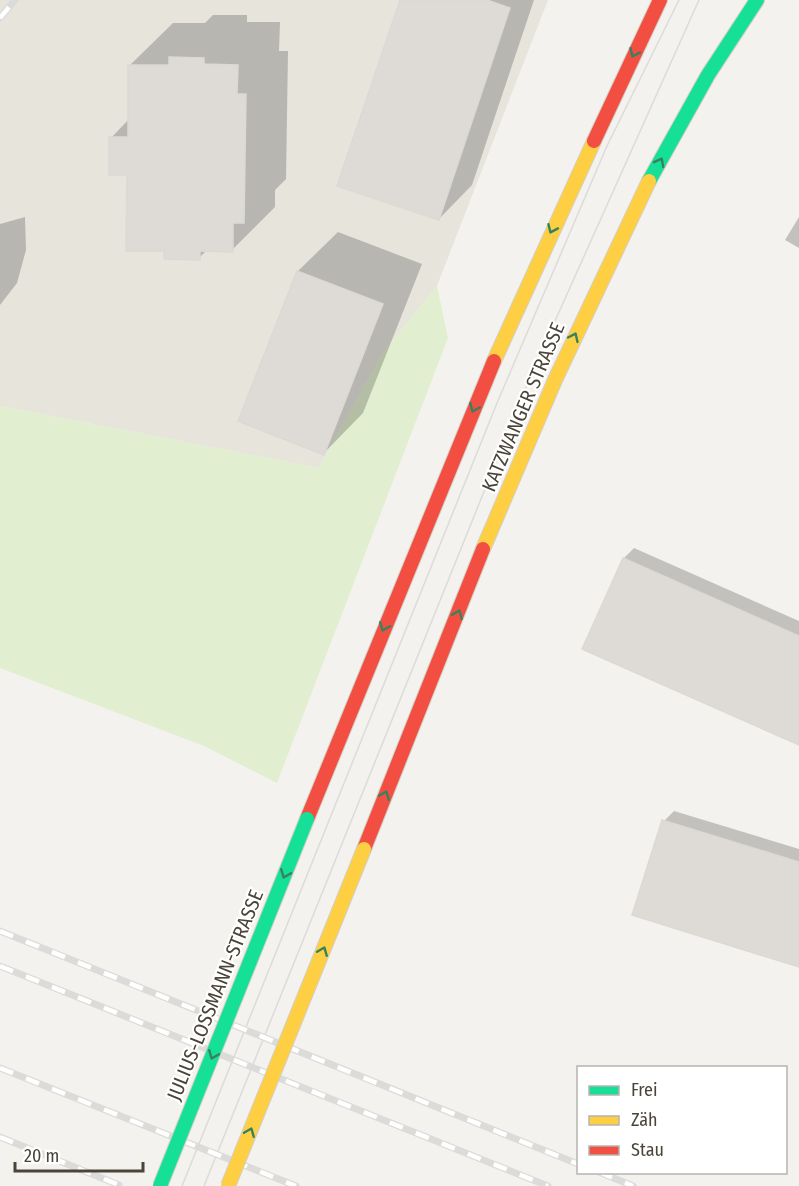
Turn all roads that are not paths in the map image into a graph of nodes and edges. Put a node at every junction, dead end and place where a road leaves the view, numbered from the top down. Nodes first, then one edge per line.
1 (660, 0) edge
2 (757, 0) edge
3 (160, 1186) edge
4 (228, 1186) edge

1 -> 3 main road, JULIUS-LOSSMANN-STRASSE, bridge
4 -> 2 main road, KATZWANGER STRASSE, bridge

